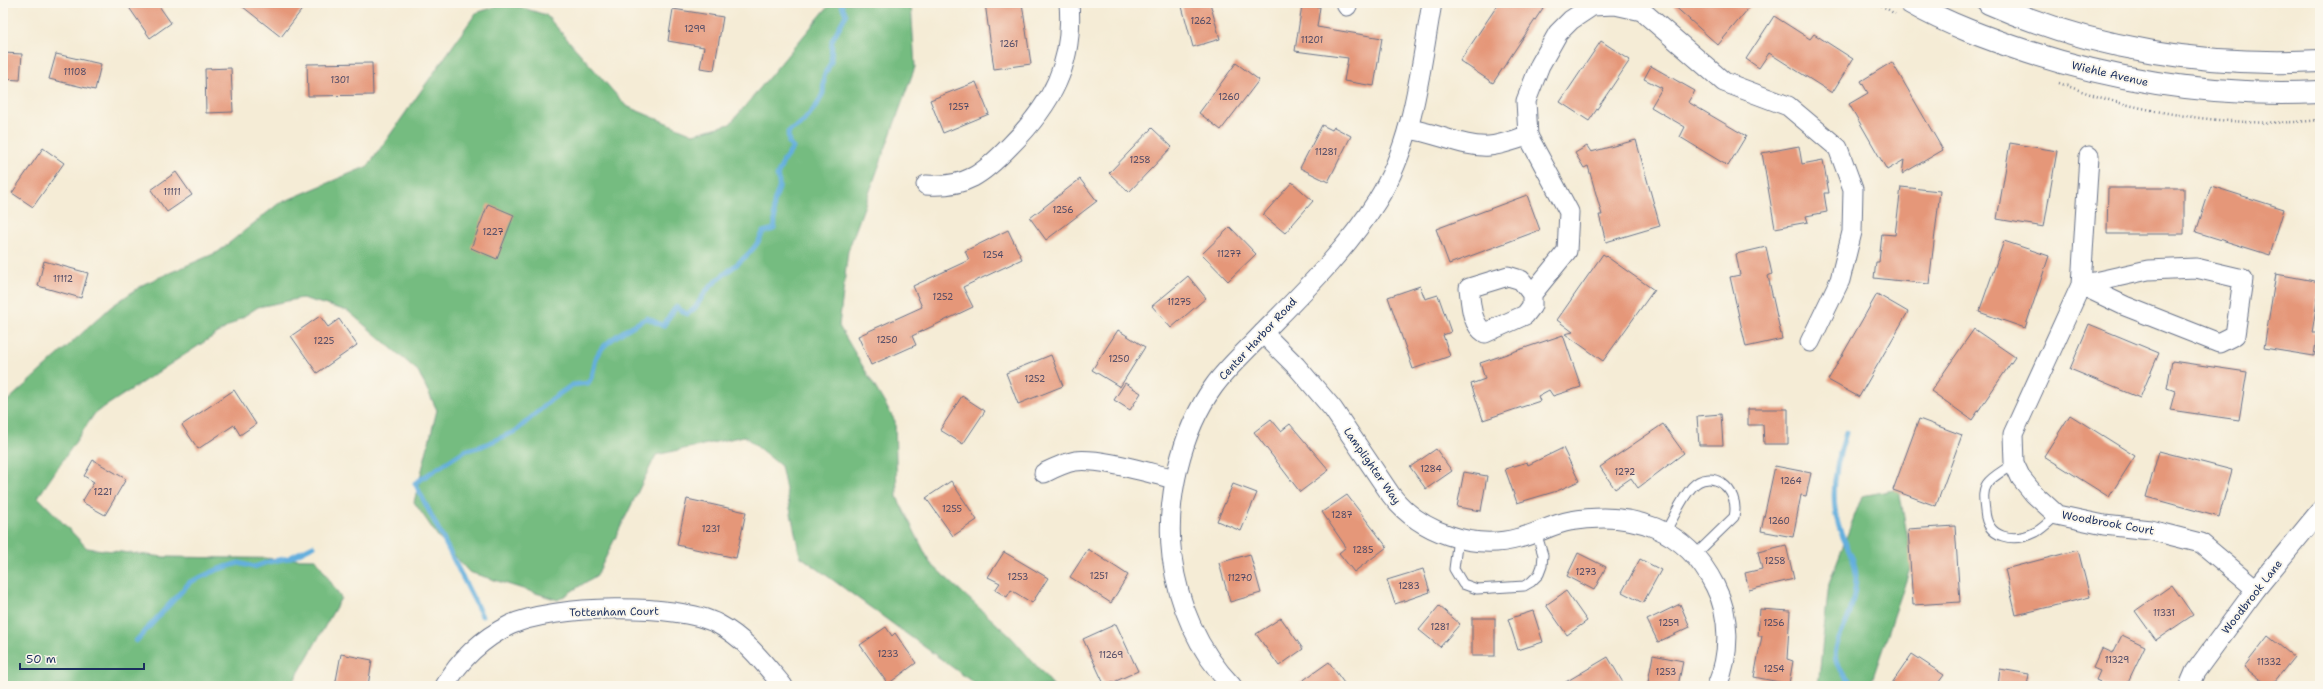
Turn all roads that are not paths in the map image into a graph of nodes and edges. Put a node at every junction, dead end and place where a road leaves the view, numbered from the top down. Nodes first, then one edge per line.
1 (1069, 3) edge
2 (1432, 3) edge
3 (1911, 3) edge
4 (1989, 3) edge
5 (2320, 60) edge
6 (2320, 92) edge
7 (1408, 129) junction
8 (1528, 136) junction
9 (2089, 156) dead end
10 (926, 185) dead end
11 (2081, 285) junction
12 (1532, 294) dead end
13 (1263, 333) junction
14 (1810, 342) dead end
15 (2014, 463) junction
16 (1044, 472) dead end
17 (1175, 479) junction
18 (2320, 510) edge
19 (2057, 515) junction
20 (1536, 532) junction
21 (1665, 532) junction
22 (1458, 538) junction
23 (1695, 555) junction
24 (2256, 589) junction
25 (444, 686) edge
26 (783, 686) edge
27 (1232, 686) edge
28 (1717, 686) edge
29 (2188, 686) edge

1 - 10 street
2 - 7 street, Center Harbor Road
3 - 6 main road, Wiehle Avenue
4 - 5 main road
7 - 8 street
7 - 13 street, Center Harbor Road
8 - 12 street
8 - 14 street
9 - 11 street, Woodbrook Court
11 - 11 street
11 - 15 street, Woodbrook Court
13 - 17 street, Center Harbor Road
13 - 22 street, Lamplighter Way
15 - 19 street, Woodbrook Court
15 - 19 lane
16 - 17 street
17 - 27 street, Center Harbor Road
18 - 24 street, Woodbrook Lane
19 - 24 street, Woodbrook Court
20 - 21 street, Lamplighter Way
20 - 22 street, Lamplighter Way
20 - 22 lane
21 - 23 street, Lamplighter Way
21 - 23 lane
23 - 28 street, Lamplighter Way
24 - 29 street, Woodbrook Lane
25 - 26 street, Tottenham Court

